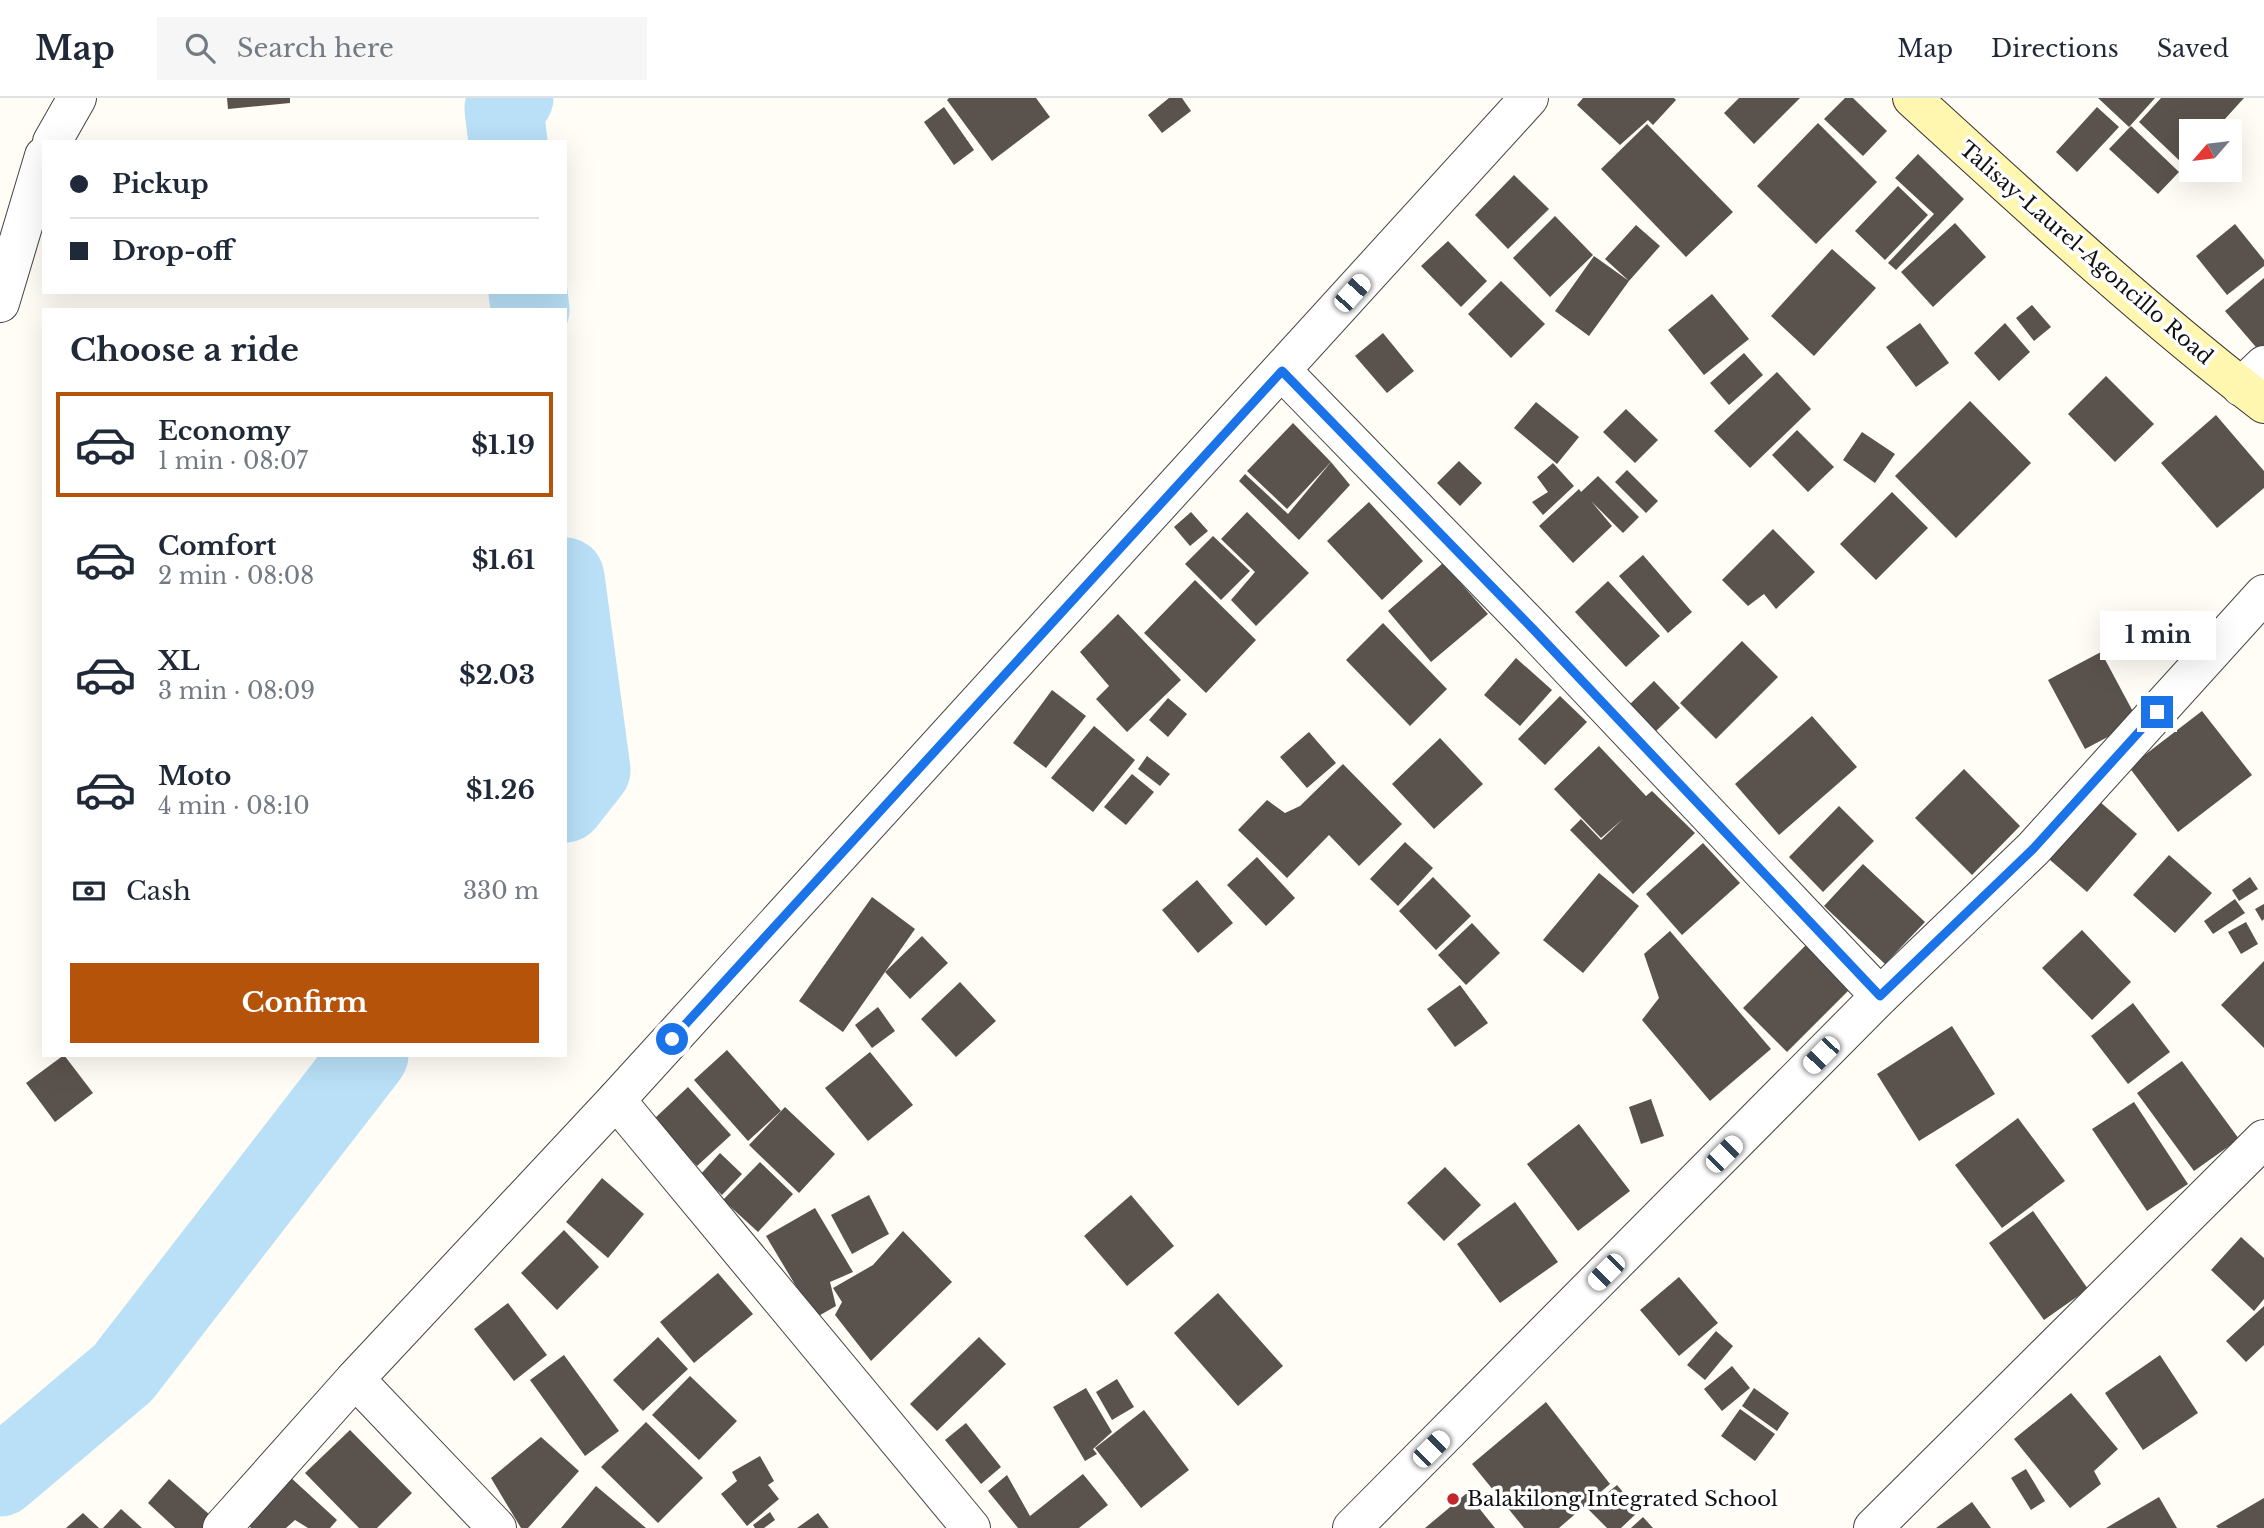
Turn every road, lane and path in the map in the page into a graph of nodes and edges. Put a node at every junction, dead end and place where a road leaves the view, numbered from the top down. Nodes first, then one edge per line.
1 (76, 98) edge
2 (1529, 98) edge
3 (1912, 98) edge
4 (53, 140) edge
5 (42, 163) edge
6 (0, 303) edge
7 (1282, 371) junction
8 (2256, 386) edge
9 (2264, 594) edge
10 (1880, 996) junction
11 (617, 1100) junction
12 (2264, 1139) edge
13 (355, 1379) junction
14 (222, 1528) edge
15 (497, 1528) edge
16 (971, 1528) edge
17 (1352, 1528) edge
18 (1873, 1528) edge

1 - 4 street
2 - 7 street
3 - 8 main road, Talisay-Laurel-Agoncillo Road
5 - 6 street
7 - 10 street
7 - 11 street
9 - 10 street
10 - 17 street
11 - 13 street
11 - 16 street
12 - 18 street
13 - 14 street
13 - 15 street

